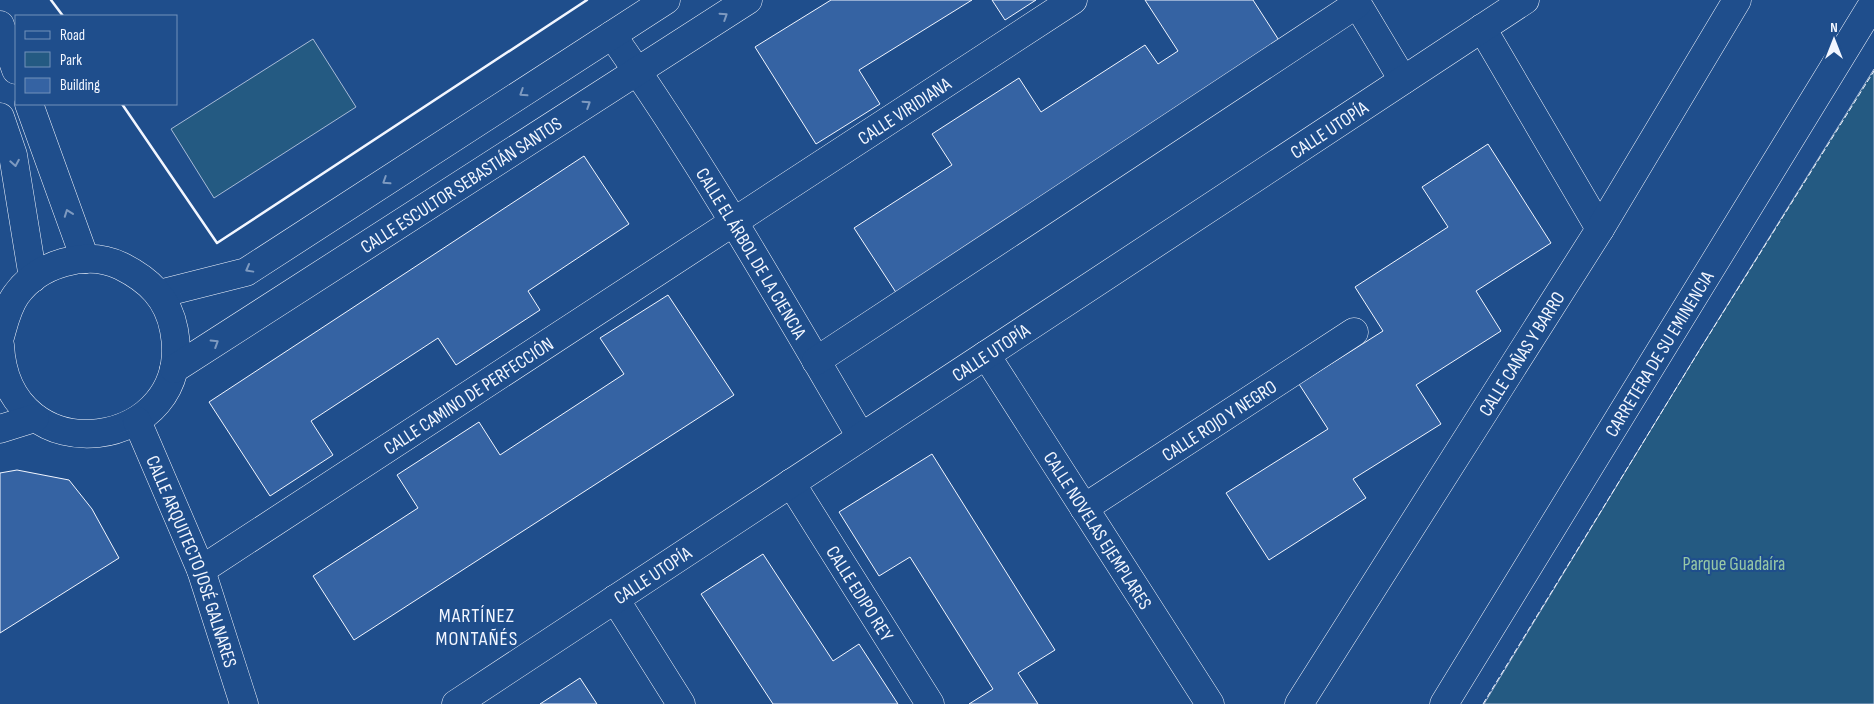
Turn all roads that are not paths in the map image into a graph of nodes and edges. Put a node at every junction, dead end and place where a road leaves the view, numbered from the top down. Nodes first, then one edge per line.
1 (666, 0) edge
2 (748, 0) edge
3 (1072, 0) edge
4 (1525, 0) edge
5 (1738, 0) edge
6 (1356, 2) edge
7 (1874, 2) edge
8 (0, 25) edge
9 (1482, 28) junction
10 (612, 35) junction
11 (15, 67) edge
12 (637, 72) junction
13 (1403, 80) junction
14 (29, 105) edge
15 (0, 117) edge
16 (734, 221) junction
17 (1600, 229) junction
18 (85, 259) junction
19 (33, 278) junction
20 (159, 294) junction
21 (1354, 332) dead end
22 (0, 352) edge
23 (986, 355) junction
24 (816, 361) junction
25 (174, 369) junction
26 (35, 418) junction
27 (137, 420) junction
28 (0, 429) edge
29 (861, 437) junction
30 (791, 483) junction
31 (1084, 508) junction
32 (201, 570) junction
33 (615, 599) junction
34 (244, 704) edge
35 (456, 704) edge
36 (681, 704) edge
37 (930, 704) edge
38 (1210, 704) edge
39 (1299, 704) edge
40 (1444, 704) edge

1 - 10 street
12 -> 2 street, CALLE ESCULTOR SEBASTIÁN SANTOS
3 - 16 street, CALLE VIRIDIANA
4 - 9 street, CALLE UTOPÍA
5 - 17 street, CALLE CAÑAS Y BARRO
6 - 13 street
6 - 24 street
7 - 40 street, CARRETERA DE SU EMINENCIA
8 - 11 street
9 - 13 street, CALLE UTOPÍA
9 - 17 street
10 - 12 street, CALLE EL ÁRBOL DE LA CIENCIA
10 -> 20 street
12 - 16 street, CALLE EL ÁRBOL DE LA CIENCIA
25 -> 12 street, CALLE ESCULTOR SEBASTIÁN SANTOS
13 - 23 street, CALLE UTOPÍA
18 -> 14 street
15 -> 19 street
16 - 24 street, CALLE EL ÁRBOL DE LA CIENCIA
16 - 32 street, CALLE CAMINO DE PERFECCIÓN
17 - 39 street, CALLE CAÑAS Y BARRO
18 - 19 street
18 - 20 street
19 - 22 street
20 - 25 street
21 - 31 street, CALLE ROJO Y NEGRO
22 - 26 street
23 - 29 street, CALLE UTOPÍA
23 - 31 street, CALLE NOVELAS EJEMPLARES
24 - 29 street, CALLE EL ÁRBOL DE LA CIENCIA
25 - 27 street
26 - 27 street
26 - 28 street
27 - 32 street, CALLE ARQUITECTO JOSÉ GALNARES
29 - 30 street, CALLE UTOPÍA
30 - 33 street, CALLE UTOPÍA
30 - 37 street, CALLE EDIPO REY
31 - 38 street, CALLE NOVELAS EJEMPLARES
32 - 34 street, CALLE ARQUITECTO JOSÉ GALNARES
33 - 35 street, CALLE UTOPÍA
33 - 36 street

